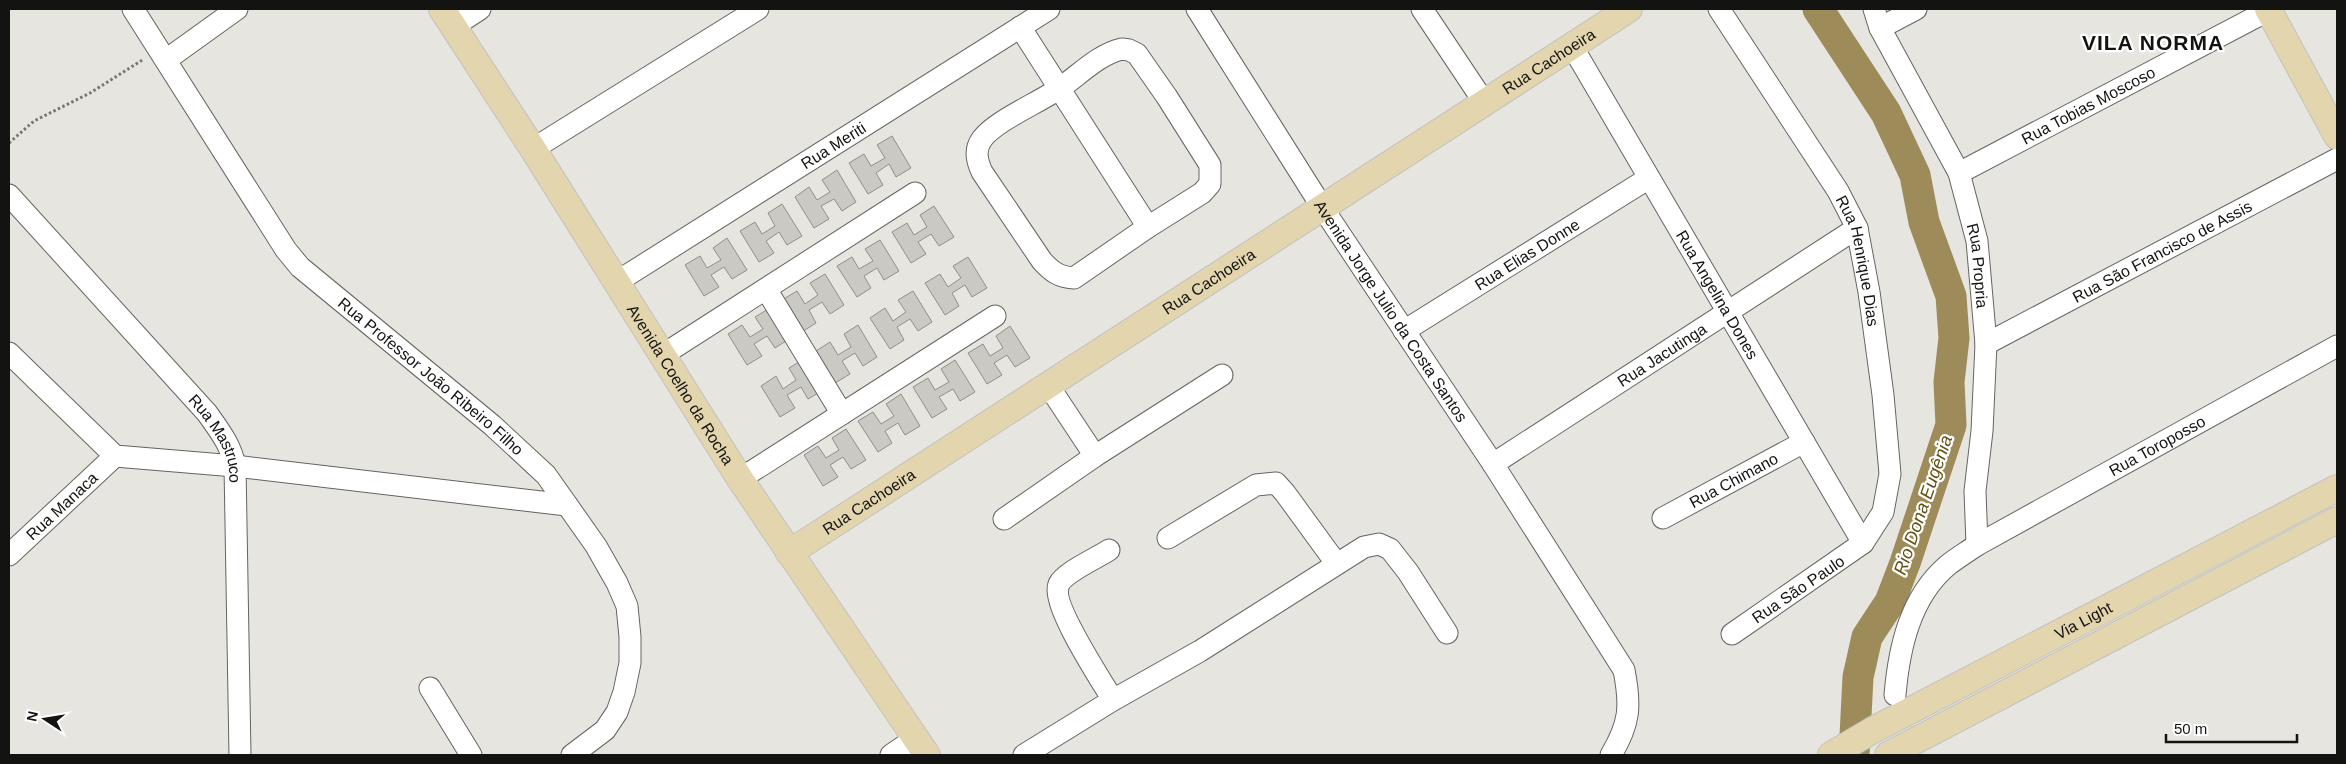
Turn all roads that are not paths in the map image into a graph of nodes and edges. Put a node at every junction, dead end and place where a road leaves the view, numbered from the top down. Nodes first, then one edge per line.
1 (133, 9) edge
2 (237, 9) edge
3 (480, 9) edge
4 (758, 9) edge
5 (1049, 9) edge
6 (1197, 9) edge
7 (1422, 9) edge
8 (1629, 9) edge
9 (1719, 9) edge
10 (1916, 9) edge
11 (2269, 9) edge
12 (448, 17) edge
13 (1877, 18) edge
14 (1020, 27) junction
15 (1572, 46) junction
16 (162, 55) junction
17 (1059, 89) junction
18 (1484, 102) junction
19 (2337, 136) edge
20 (533, 150) junction
21 (2337, 159) edge
22 (1959, 173) junction
23 (1649, 178) junction
24 (915, 193) dead end
25 (9, 195) edge
26 (1322, 207) junction
27 (1148, 227) junction
28 (1857, 228) junction
29 (615, 283) junction
30 (766, 289) junction
31 (1728, 312) junction
32 (995, 316) dead end
33 (1404, 331) junction
34 (1986, 344) junction
35 (2337, 346) edge
36 (9, 353) edge
37 (661, 356) junction
38 (1222, 375) dead end
39 (1048, 385) junction
40 (842, 414) junction
41 (1804, 442) junction
42 (115, 456) junction
43 (1095, 456) junction
44 (1493, 464) junction
45 (235, 466) junction
46 (740, 479) junction
47 (2337, 488) edge
48 (568, 505) junction
49 (1663, 518) dead end
50 (1004, 519) dead end
51 (2337, 520) edge
52 (1168, 538) dead end
53 (1863, 543) junction
54 (1976, 545) junction
55 (1109, 550) dead end
56 (789, 553) junction
57 (9, 556) edge
58 (1336, 563) junction
59 (1447, 633) dead end
60 (1732, 634) dead end
61 (430, 688) dead end
62 (1895, 695) dead end
63 (1113, 700) junction
64 (921, 747) edge
65 (240, 755) edge
66 (471, 755) edge
67 (572, 755) edge
68 (891, 755) edge
69 (1024, 755) edge
70 (1611, 755) edge
71 (1831, 755) edge
72 (1888, 755) edge

1 - 16 street, Rua Professor João Ribeiro Filho
2 - 16 street
3 - 12 street
4 - 20 street
5 - 14 street, Rua Meriti
6 - 26 street, Avenida Jorge Julio da Costa Santos
7 - 18 street
8 - 15 main road, Rua Cachoeira
9 - 28 street, Rua Henrique Dias
10 - 13 street
11 - 19 main road
11 - 22 street, Rua Tobias Moscoso
12 - 20 main road, Avenida Coelho da Rocha
13 - 22 street, Rua Propria
14 - 17 street
14 - 29 street, Rua Meriti
15 - 18 main road, Rua Cachoeira
15 - 23 street, Rua Angelina Dones
16 - 48 street, Rua Professor João Ribeiro Filho
17 - 27 street
17 - 27 street
17 - 27 street
18 - 26 main road, Rua Cachoeira
20 - 29 main road, Avenida Coelho da Rocha
21 - 34 street, Rua São Francisco de Assis
22 - 34 street, Rua Propria
23 - 31 street, Rua Angelina Dones
23 - 33 street, Rua Elias Donne
24 - 30 street
25 - 45 street, Rua Mastruco
26 - 33 street, Avenida Jorge Julio da Costa Santos
26 - 39 main road, Rua Cachoeira
28 - 31 street, Rua Jacutinga
28 - 53 street, Rua Henrique Dias
29 - 37 main road, Avenida Coelho da Rocha
30 - 37 street
30 - 40 street
31 - 41 street, Rua Angelina Dones
31 - 44 street, Rua Jacutinga
32 - 40 street
33 - 44 street, Avenida Jorge Julio da Costa Santos
34 - 54 street, Rua Propria
35 - 54 street, Rua Toroposso
36 - 42 street
37 - 46 main road, Avenida Coelho da Rocha
38 - 43 street
39 - 43 street
39 - 56 main road, Rua Cachoeira
40 - 46 street
41 - 49 street, Rua Chimano
41 - 53 street, Rua Angelina Dones
42 - 45 street
42 - 57 street, Rua Manaca
43 - 50 street
44 - 70 street, Avenida Jorge Julio da Costa Santos
45 - 48 street
45 - 65 street, Rua Mastruco
46 - 56 main road, Avenida Coelho da Rocha
47 - 71 main road, Via Light
48 - 67 street, Rua Professor João Ribeiro Filho
51 - 72 main road, Via Light
52 - 58 street
53 - 60 street, Rua São Paulo
54 - 62 street, Rua Toroposso
55 - 63 street
56 - 64 main road, Avenida Coelho da Rocha
58 - 59 street
58 - 63 street
61 - 66 street
63 - 69 street
64 - 68 street

